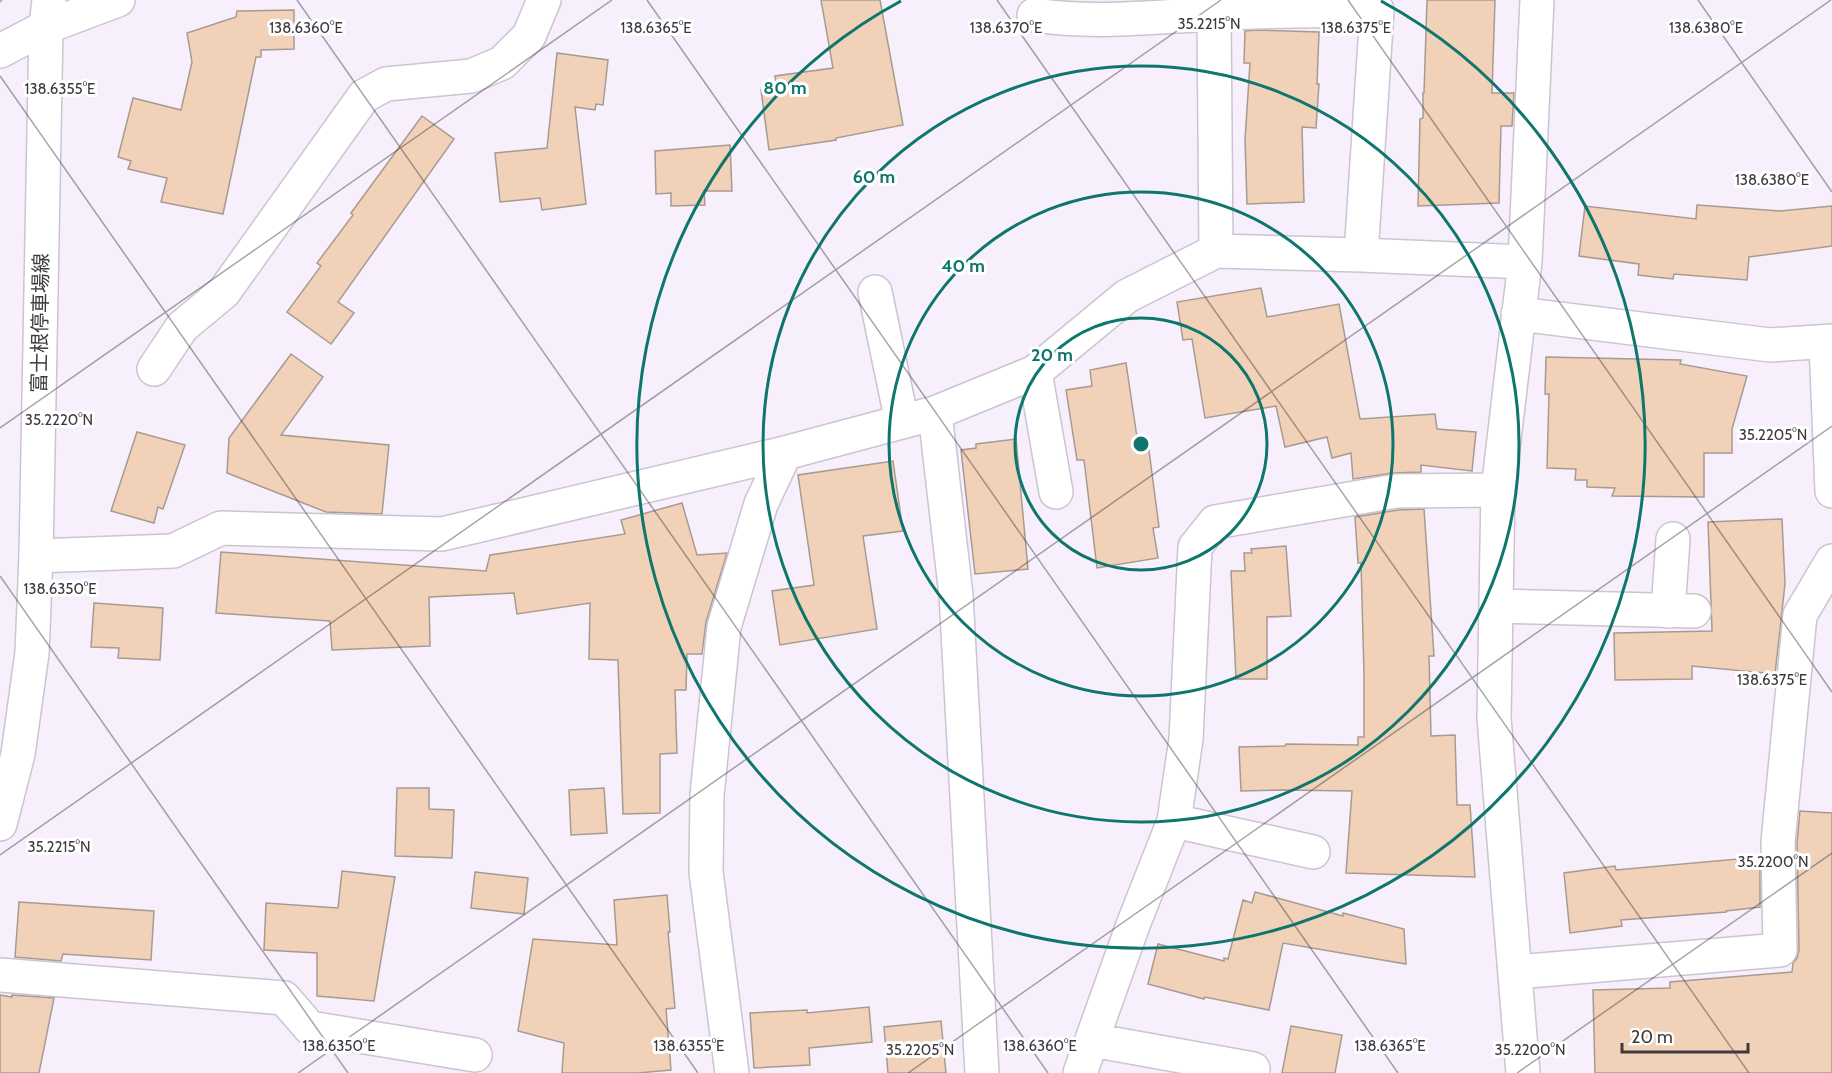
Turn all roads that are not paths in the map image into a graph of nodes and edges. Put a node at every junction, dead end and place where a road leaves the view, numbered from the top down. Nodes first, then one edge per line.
1 (118, 0) edge
2 (544, 0) edge
3 (1537, 0) edge
4 (47, 13) edge
5 (1214, 14) junction
6 (1034, 15) dead end
7 (0, 51) edge
8 (1216, 251) junction
9 (1361, 255) junction
10 (1525, 262) junction
11 (875, 292) dead end
12 (1518, 314) junction
13 (1829, 342) edge
14 (154, 369) dead end
15 (1035, 372) junction
16 (935, 413) junction
17 (902, 422) junction
18 (785, 453) junction
19 (1498, 490) junction
20 (1832, 491) edge
21 (1056, 492) dead end
22 (1673, 539) dead end
23 (36, 556) junction
24 (1832, 561) edge
25 (1496, 606) junction
26 (1174, 821) junction
27 (0, 824) edge
28 (1313, 852) dead end
29 (1516, 972) junction
30 (0, 975) edge
31 (1092, 1040) junction
32 (475, 1055) dead end
33 (1253, 1069) dead end
34 (732, 1073) edge
35 (982, 1073) edge
36 (1080, 1073) edge
37 (1523, 1073) edge

1 - 4 main road
2 - 14 main road
3 - 10 main road
4 - 7 main road
4 - 23 main road, 富士根停車場線
5 - 6 main road
5 - 8 main road
5 - 9 main road
8 - 9 main road
8 - 15 main road
9 - 10 main road
10 - 12 main road
11 - 17 main road
12 - 13 main road
12 - 19 main road
13 - 20 main road
15 - 16 main road
15 - 21 main road
16 - 17 main road
16 - 35 main road
17 - 18 main road
18 - 23 main road
18 - 34 main road
19 - 25 main road
19 - 26 main road
22 - 25 main road
23 - 27 main road, 富士根停車場線
24 - 29 main road
25 - 29 main road
26 - 28 main road
26 - 31 main road
29 - 37 main road
30 - 32 main road
31 - 33 main road
31 - 36 main road

